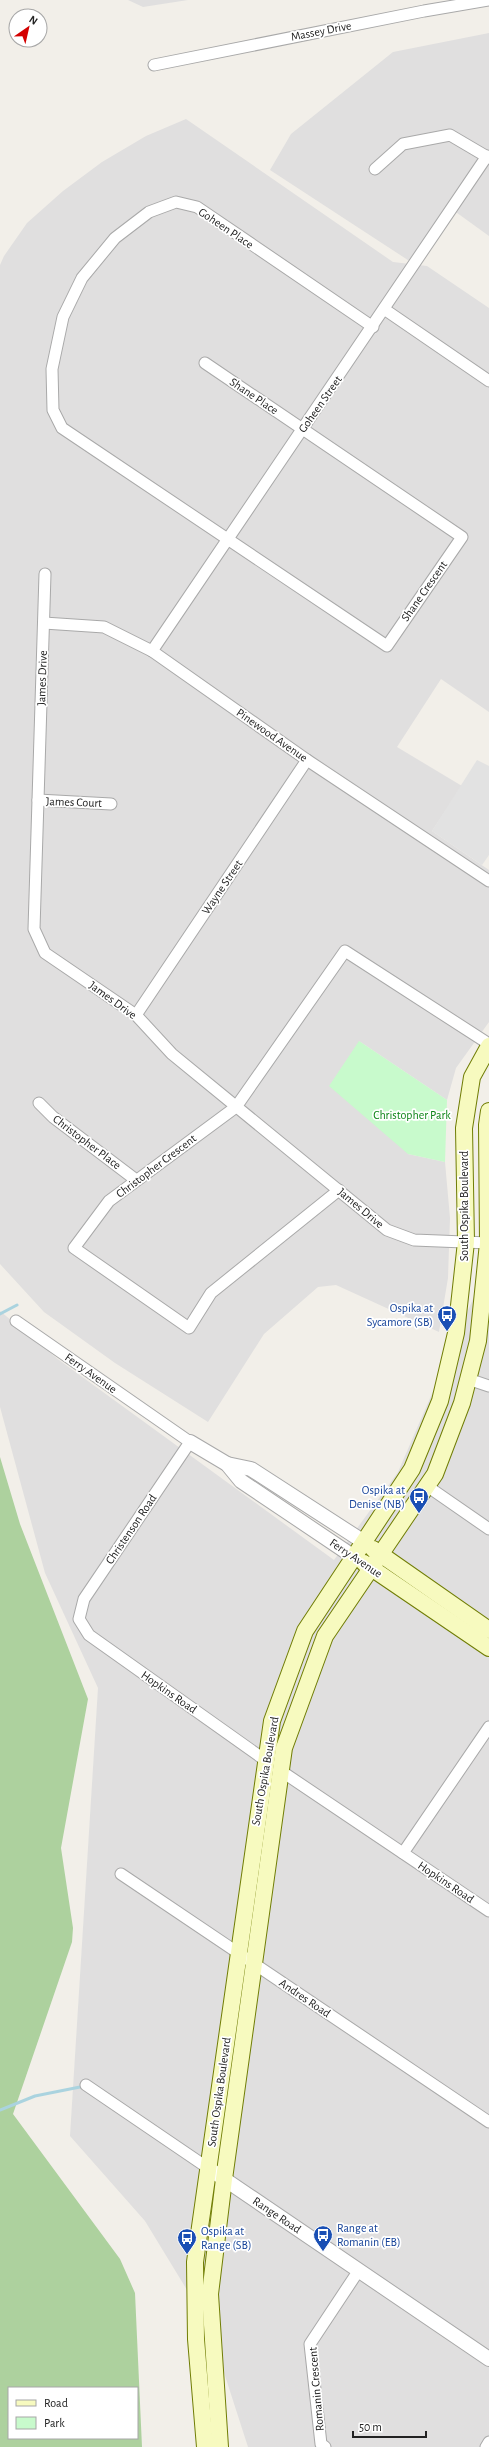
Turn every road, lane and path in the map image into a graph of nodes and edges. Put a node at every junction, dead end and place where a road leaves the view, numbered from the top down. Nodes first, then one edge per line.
1 (489, 0) edge
2 (154, 64) dead end
3 (488, 157) edge
4 (375, 169) dead end
5 (384, 310) junction
6 (373, 327) junction
7 (205, 363) dead end
8 (489, 380) edge
9 (303, 428) junction
10 (227, 540) junction
11 (44, 574) dead end
12 (44, 623) junction
13 (152, 651) junction
14 (307, 760) junction
15 (38, 800) junction
16 (111, 804) dead end
17 (489, 881) edge
18 (136, 1015) junction
19 (489, 1045) edge
20 (39, 1103) dead end
21 (236, 1107) junction
22 (489, 1111) edge
23 (136, 1180) junction
24 (339, 1190) junction
25 (466, 1242) junction
26 (488, 1243) edge
27 (16, 1321) dead end
28 (468, 1379) junction
29 (489, 1386) edge
30 (190, 1442) junction
31 (226, 1464) junction
32 (427, 1486) junction
33 (489, 1529) edge
34 (364, 1542) junction
35 (381, 1554) junction
36 (354, 1557) junction
37 (371, 1568) junction
38 (79, 1619) joint
39 (488, 1639) edge
40 (489, 1727) edge
41 (265, 1760) junction
42 (281, 1771) junction
43 (402, 1853) junction
44 (121, 1874) dead end
45 (489, 1911) edge
46 (238, 1953) junction
47 (254, 1964) junction
48 (86, 2085) dead end
49 (489, 2122) edge
50 (208, 2168) junction
51 (224, 2179) junction
52 (358, 2270) junction
53 (489, 2359) edge
54 (489, 2442) edge
55 (205, 2447) edge
56 (220, 2447) edge
57 (325, 2447) edge
58 (486, 2447) edge

1 - 2 street, Massey Drive
3 - 4 street
3 - 5 street, Goheen Street
5 - 6 street, Goheen Street
5 - 8 street
6 - 9 street, Goheen Street
6 - 10 street, Goheen Place
7 - 9 street, Shane Place
9 - 10 street, Goheen Street
9 - 10 street, Shane Crescent
10 - 13 street, Goheen Street
11 - 12 street, James Drive
12 - 13 street, Pinewood Avenue
12 - 15 street, James Drive
13 - 14 street, Pinewood Avenue
14 - 17 street, Pinewood Avenue
14 - 18 street, Wayne Street
15 - 16 street, James Court
15 - 18 street, James Drive
18 - 21 street, James Drive
19 - 21 street, Christopher Crescent
19 - 25 main road, South Ospika Boulevard
20 - 23 street, Christopher Place
21 - 23 street, Christopher Crescent
21 - 24 street, James Drive
22 - 26 main road, South Ospika Boulevard
23 - 24 street, Christopher Crescent
24 - 25 street, James Drive
25 - 26 street, James Drive
25 - 34 main road, South Ospika Boulevard
26 - 28 main road, South Ospika Boulevard
27 - 30 street, Ferry Avenue
28 - 29 street
28 - 32 main road, South Ospika Boulevard
30 - 31 street, Ferry Avenue
30 - 38 street, Christenson Road
31 - 34 street, Ferry Avenue
31 - 36 street, Ferry Avenue
32 - 33 street
32 - 35 main road, South Ospika Boulevard
34 - 35 main road, Ferry Avenue
34 - 36 main road, South Ospika Boulevard
35 - 37 main road, South Ospika Boulevard
35 - 39 main road, Ferry Avenue
36 - 37 main road, Ferry Avenue
36 - 41 main road, South Ospika Boulevard
37 - 39 main road, Ferry Avenue
37 - 42 main road, South Ospika Boulevard
38 - 41 street, Hopkins Road
40 - 43 street
41 - 46 main road, South Ospika Boulevard
42 - 43 street, Hopkins Road
42 - 47 main road, South Ospika Boulevard
43 - 45 street, Hopkins Road
44 - 46 street, Andres Road
46 - 47 street, Andres Road
46 - 50 main road, South Ospika Boulevard
47 - 49 street, Andres Road
47 - 51 main road, South Ospika Boulevard
48 - 50 street, Range Road
50 - 51 street, Range Road
50 - 55 main road, South Ospika Boulevard
51 - 52 street, Range Road
51 - 56 main road, South Ospika Boulevard
52 - 53 street, Range Road
52 - 57 street, Romanin Crescent
54 - 58 street

